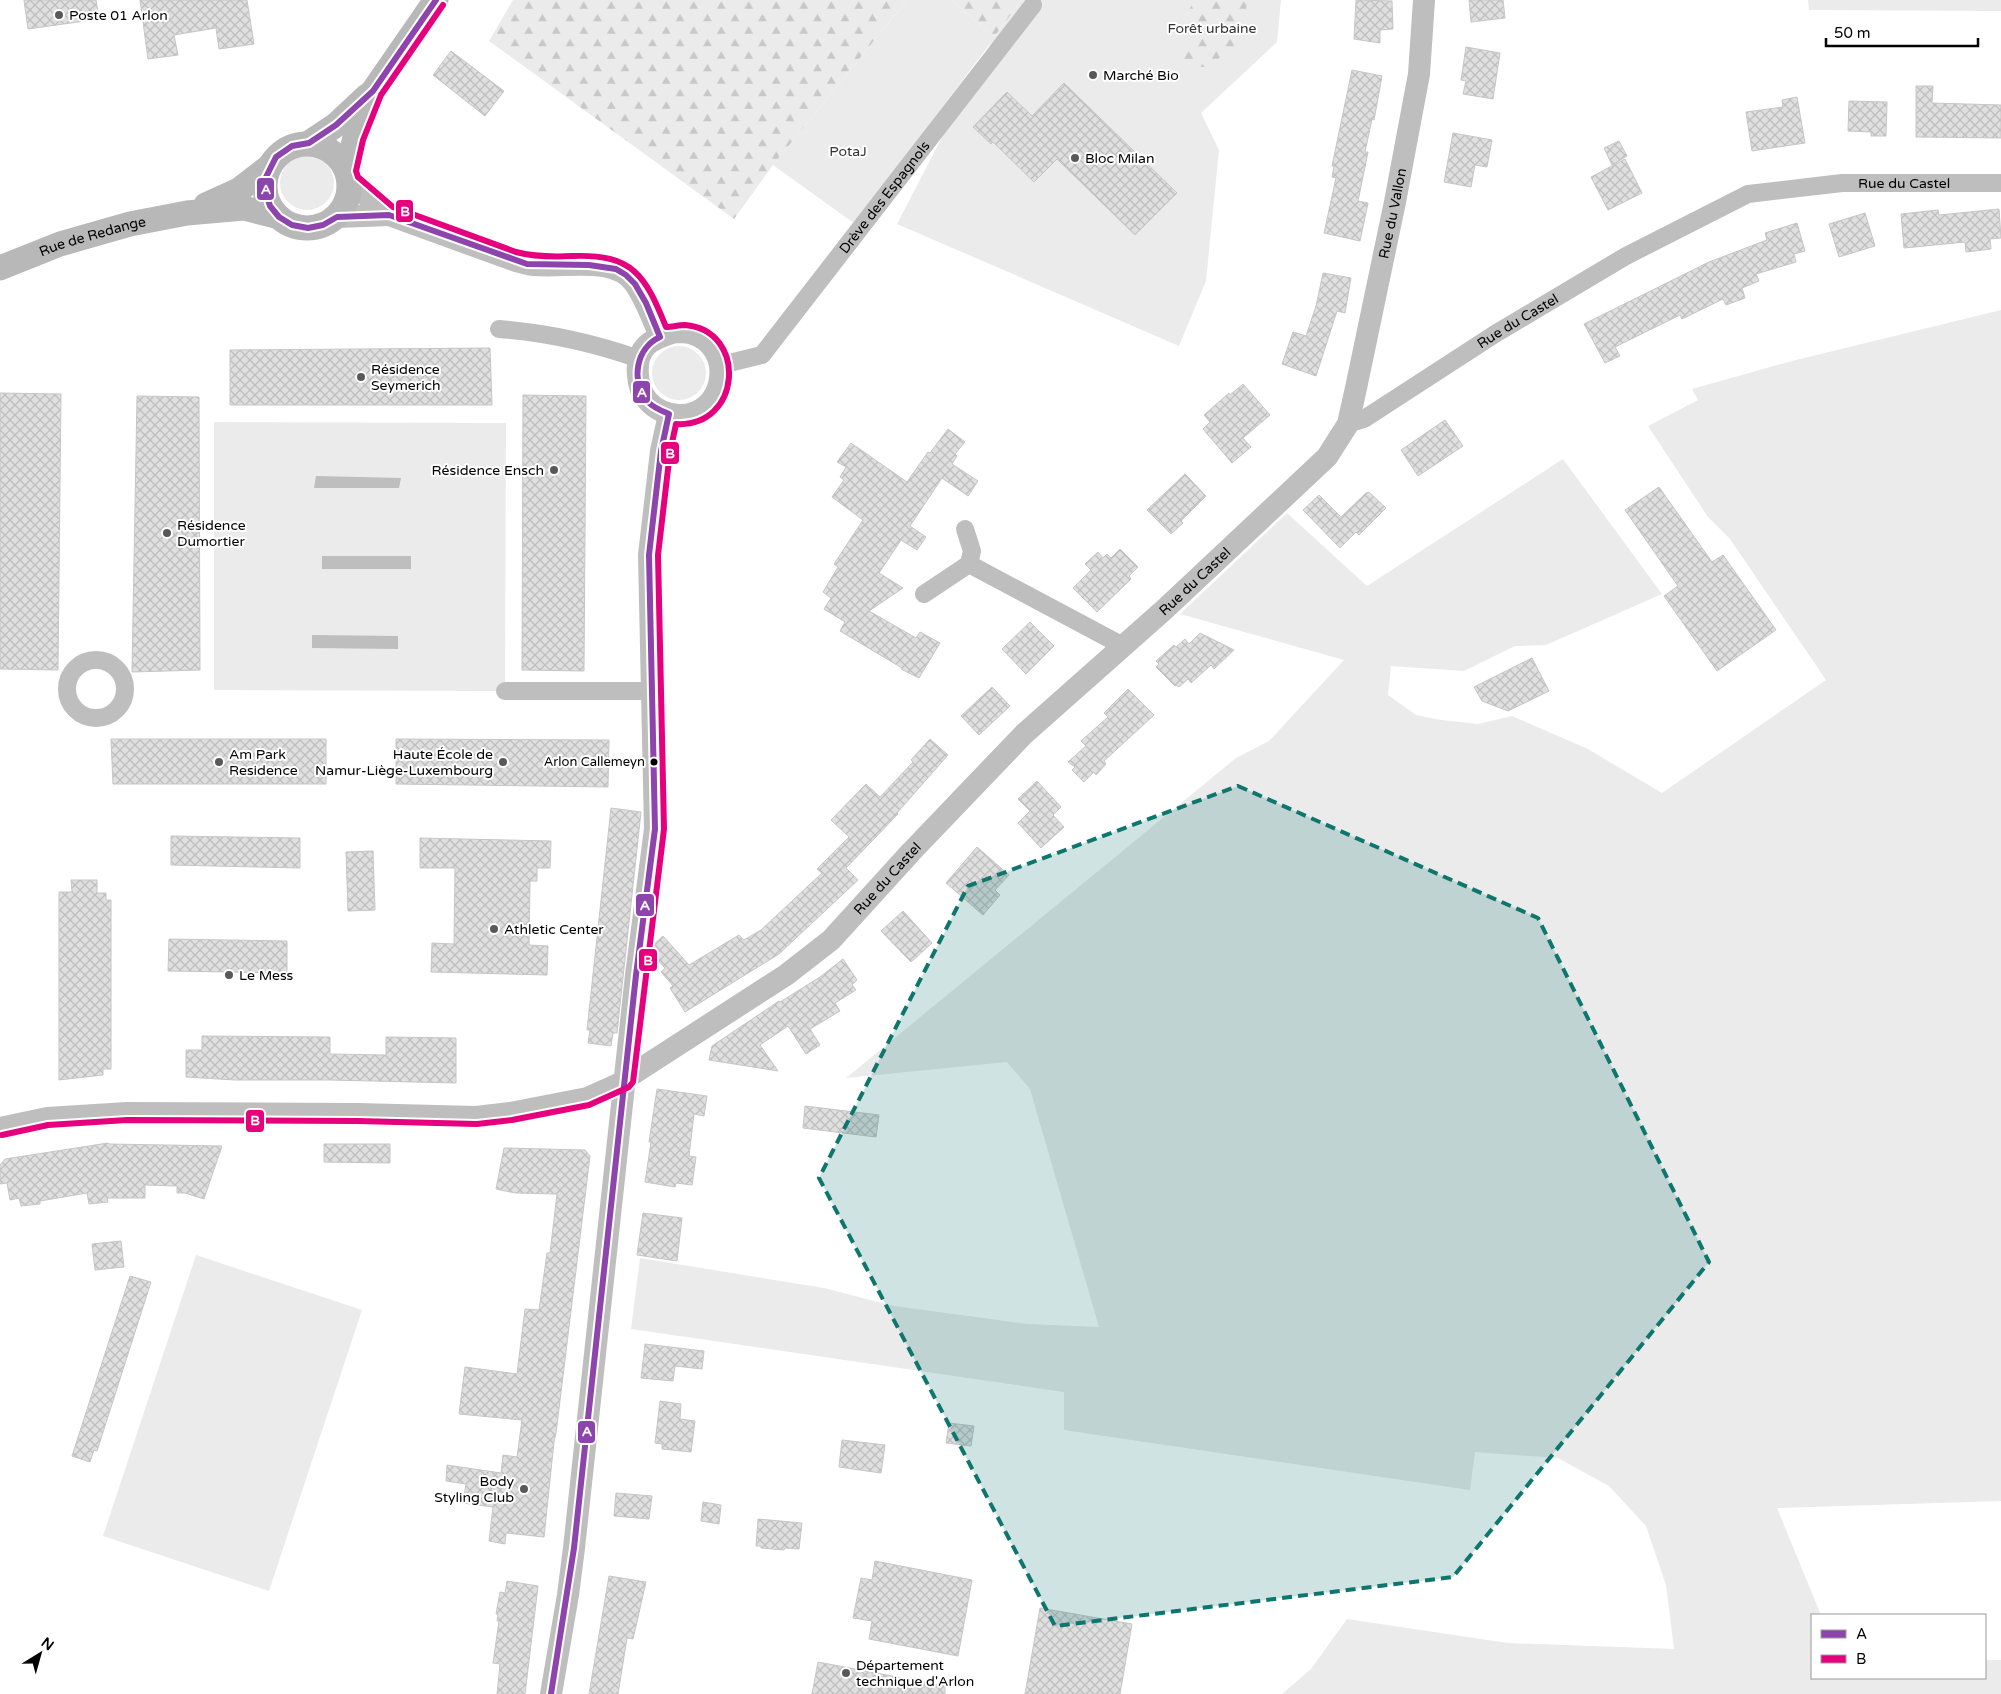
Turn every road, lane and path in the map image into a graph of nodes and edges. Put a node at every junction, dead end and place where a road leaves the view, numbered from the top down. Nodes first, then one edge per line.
1 (436, 0) edge
2 (1424, 0) edge
3 (1033, 6) dead end
4 (373, 91) junction
5 (309, 143) junction
6 (270, 166) junction
7 (349, 177) junction
8 (2001, 184) edge
9 (187, 213) junction
10 (389, 214) junction
11 (279, 217) junction
12 (336, 217) junction
13 (0, 268) edge
14 (499, 329) dead end
15 (660, 336) junction
16 (639, 359) junction
17 (721, 364) junction
18 (669, 414) junction
19 (1348, 424) junction
20 (965, 530) dead end
21 (969, 564) junction
22 (924, 594) dead end
23 (1123, 646) junction
24 (505, 691) dead end
25 (651, 691) junction
26 (625, 1079) junction
27 (0, 1126) edge
28 (551, 1694) edge

1 - 4 main road
2 - 19 street, Rue du Vallon
3 - 17 street, Drève des Espagnols
4 - 5 main road
4 - 7 main road
5 - 6 main road
5 - 7 main road
6 - 9 main road, Rue de Redange
6 - 11 main road
7 - 10 street
7 - 12 main road
8 - 19 street, Rue du Castel
9 - 11 main road, Rue de Redange
9 - 13 main road, Rue de Redange
10 - 12 street
10 - 15 street
11 - 12 main road
14 - 16 street
15 - 16 street
15 - 17 street
16 - 18 street
17 - 18 street
18 - 25 street
19 - 23 street, Rue du Castel
20 - 21 street
21 - 22 street
21 - 23 street
23 - 26 street, Rue du Castel
24 - 25 street
25 - 26 street
26 - 27 street
26 - 28 street

